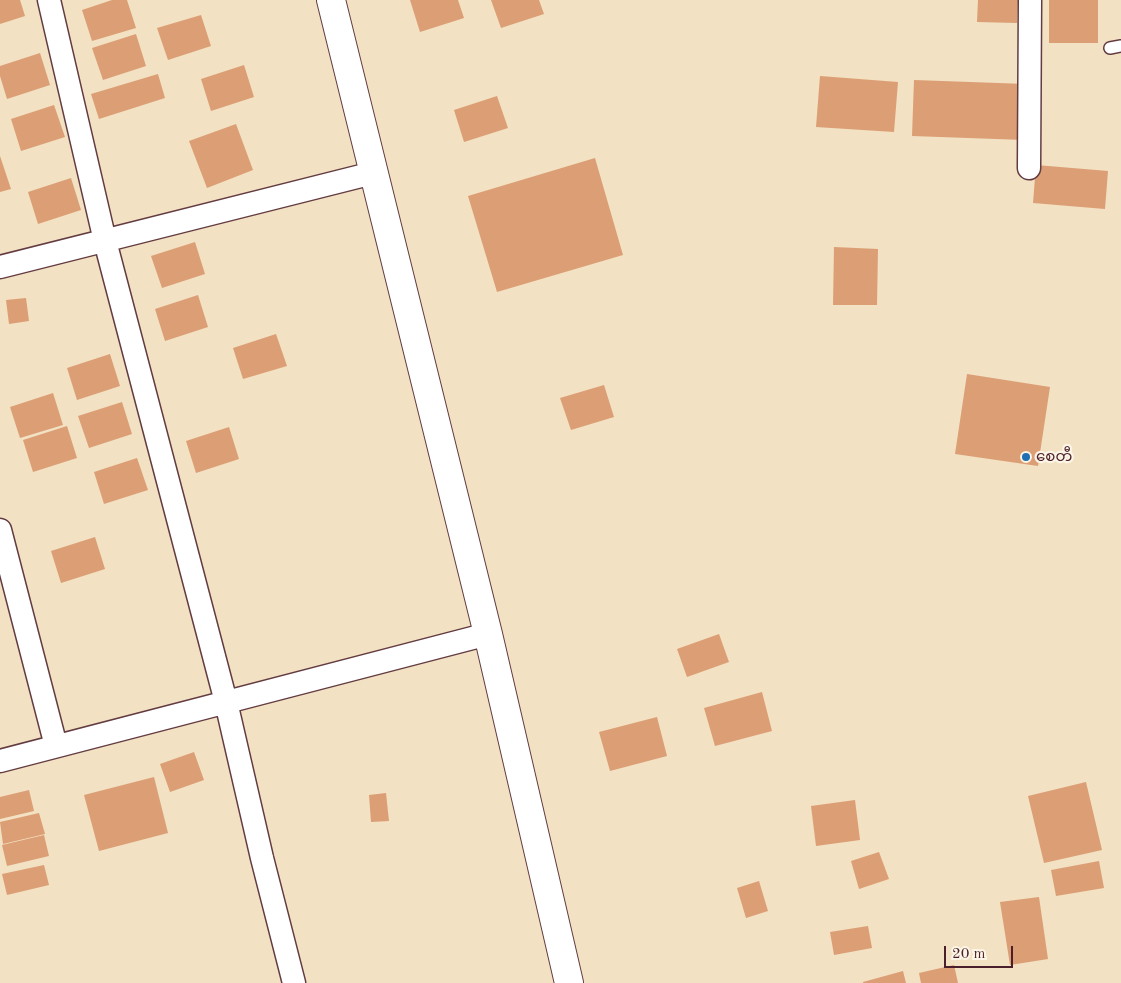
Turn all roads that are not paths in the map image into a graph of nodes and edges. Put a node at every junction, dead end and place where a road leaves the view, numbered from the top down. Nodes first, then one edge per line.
1 (49, 0) edge
2 (330, 0) edge
3 (1030, 0) edge
4 (1029, 168) dead end
5 (373, 173) junction
6 (105, 240) junction
7 (0, 267) edge
8 (0, 530) edge
9 (488, 634) junction
10 (226, 702) junction
11 (56, 746) junction
12 (0, 760) edge
13 (294, 983) edge
14 (569, 983) edge

1 - 6 street
2 - 5 main road
3 - 4 street
5 - 6 street
5 - 9 main road
6 - 7 street
6 - 10 street
8 - 11 street
9 - 10 street
9 - 14 main road
10 - 11 street
10 - 13 street
11 - 12 street

